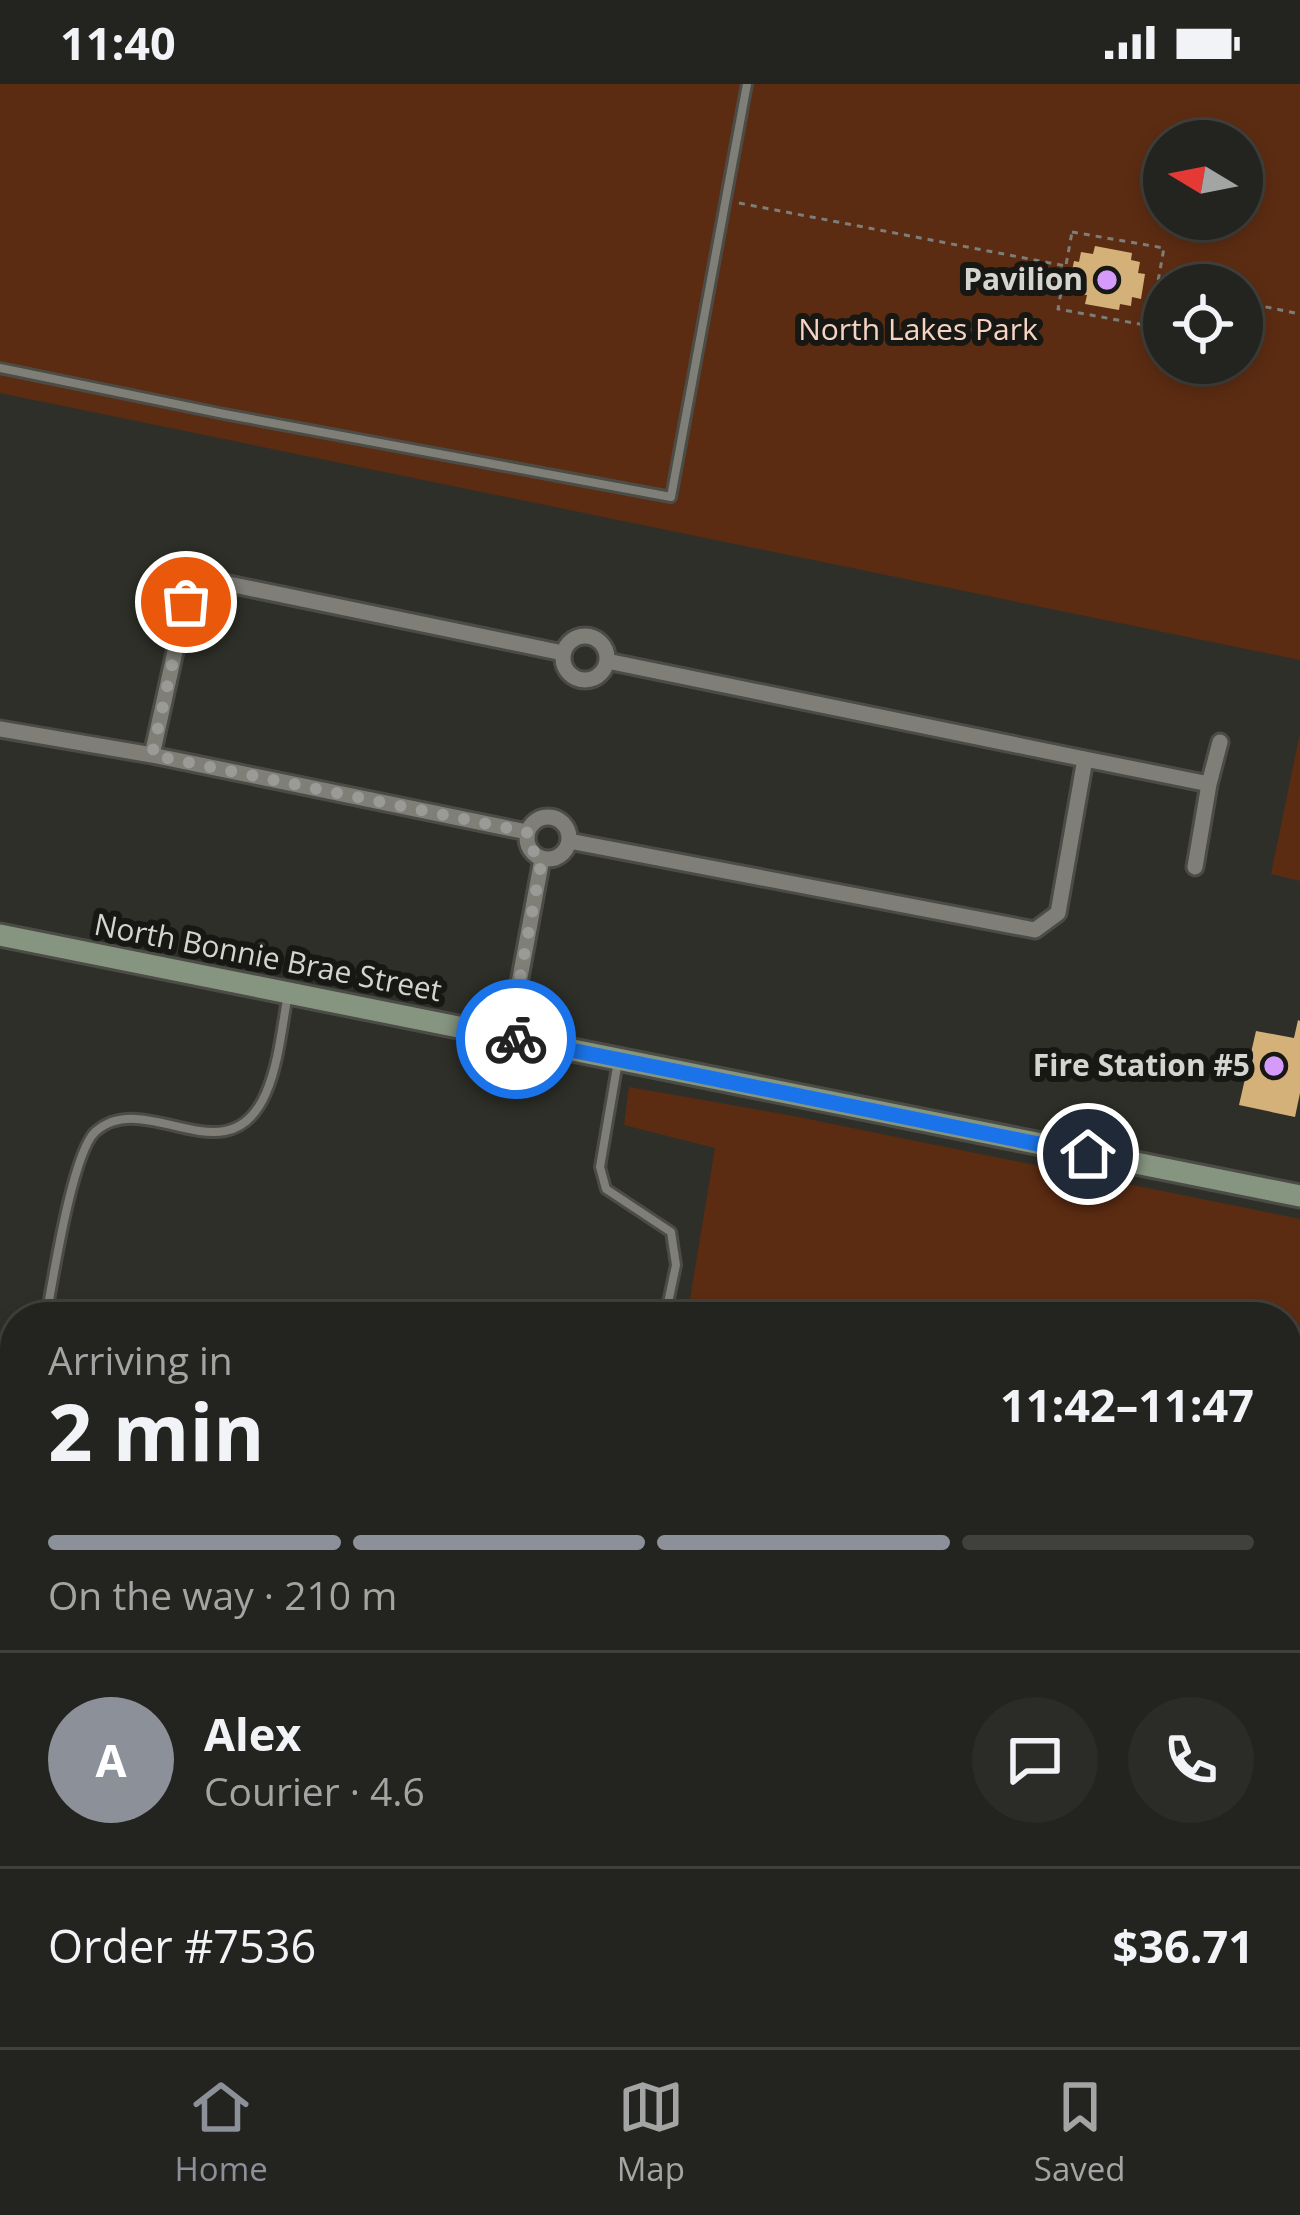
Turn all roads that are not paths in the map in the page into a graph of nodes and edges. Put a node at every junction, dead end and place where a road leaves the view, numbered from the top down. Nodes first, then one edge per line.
1 (747, 84) edge
2 (0, 368) edge
3 (563, 653) junction
4 (607, 661) junction
5 (0, 729) edge
6 (1220, 742) dead end
7 (152, 755) junction
8 (1085, 759) junction
9 (1209, 784) junction
10 (527, 832) junction
11 (569, 841) junction
12 (542, 859) junction
13 (1195, 868) dead end
14 (0, 935) edge
15 (288, 993) junction
16 (509, 1037) junction
17 (618, 1059) junction
18 (1300, 1196) edge
19 (49, 1302) edge
20 (668, 1302) edge

1 - 2 lane
3 - 4 street
3 - 4 street
3 - 7 street
4 - 8 street
5 - 7 street
6 - 9 street
7 - 10 street
8 - 9 street
8 - 11 street
9 - 13 street
10 - 11 street
10 - 12 street
11 - 12 street
12 - 16 street
14 - 15 main road, North Bonnie Brae Street
15 - 16 main road, North Bonnie Brae Street
15 - 19 lane
16 - 17 main road, North Bonnie Brae Street
17 - 18 main road, North Bonnie Brae Street
17 - 20 lane

